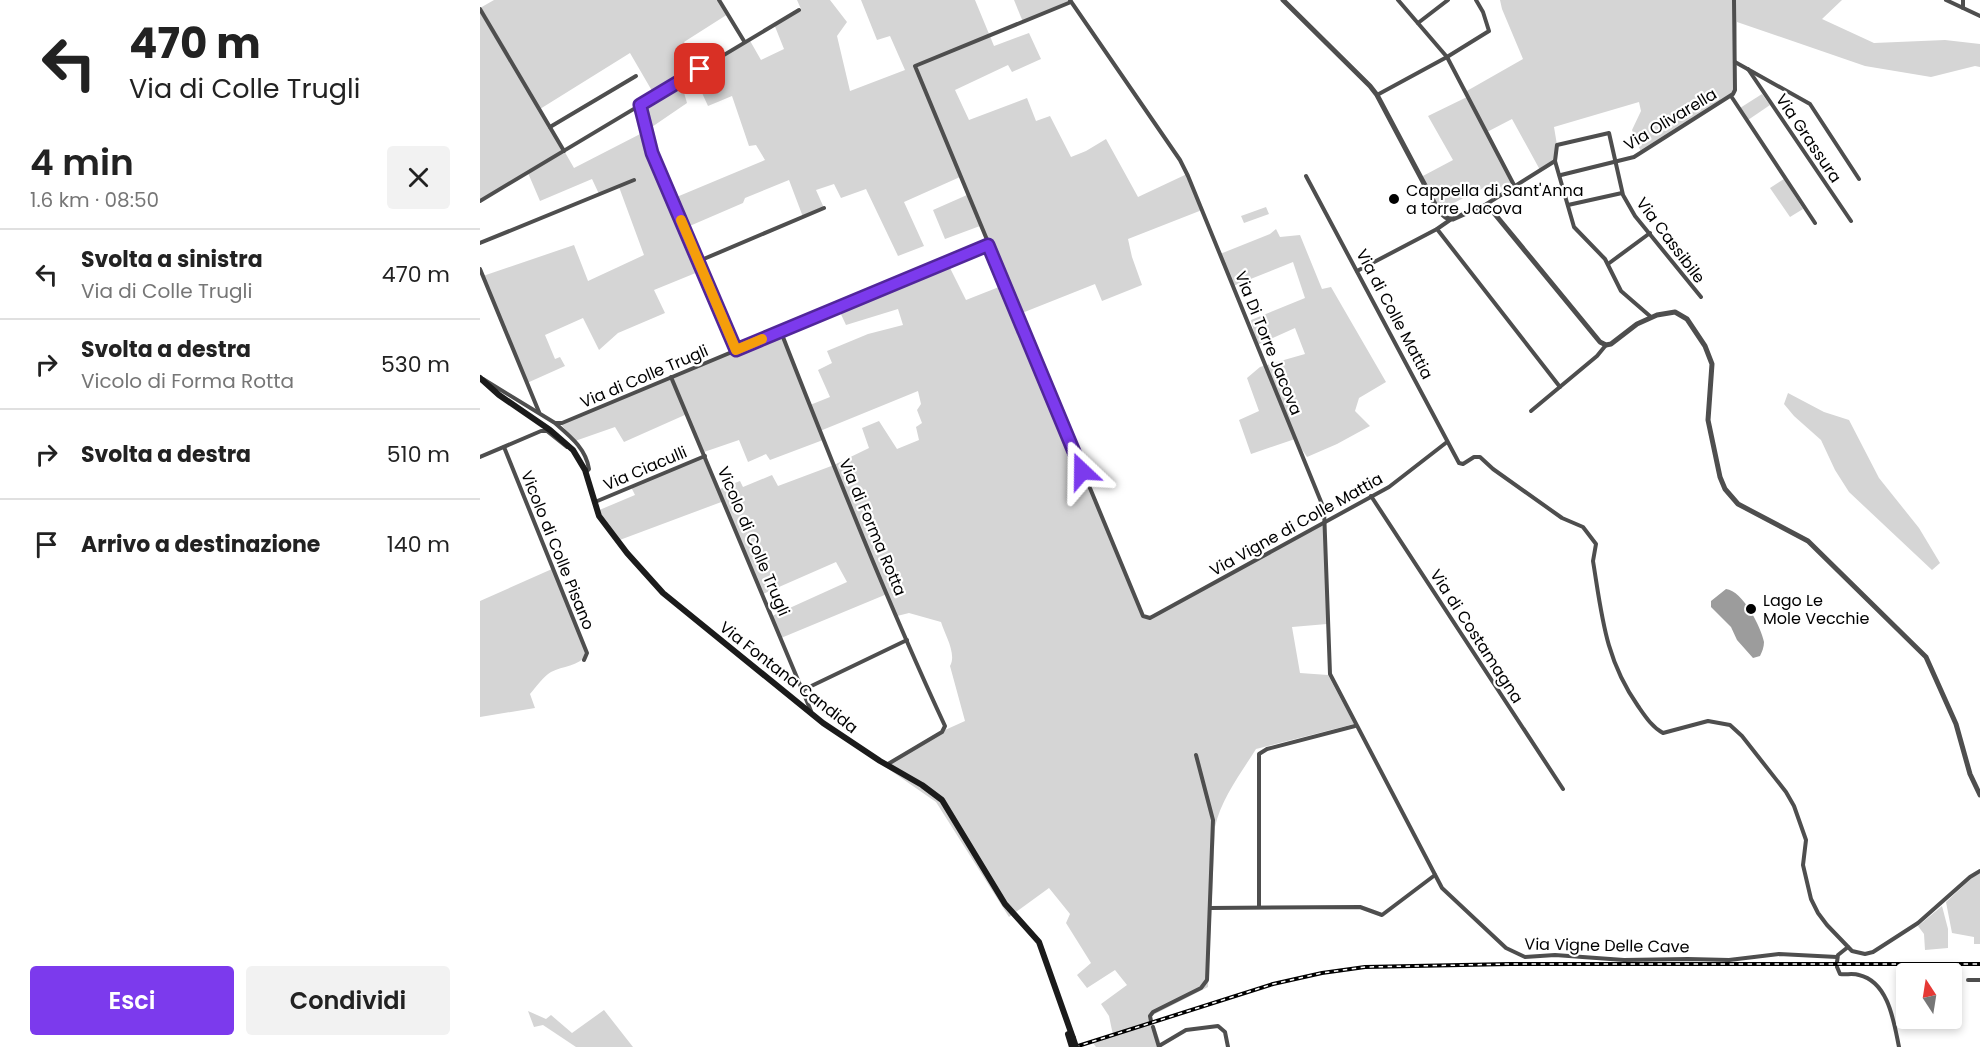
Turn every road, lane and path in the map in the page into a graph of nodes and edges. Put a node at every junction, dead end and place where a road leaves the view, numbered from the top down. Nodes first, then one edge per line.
1 (719, 0) edge
2 (1283, 0) edge
3 (1398, 0) edge
4 (1448, 0) edge
5 (1476, 0) edge
6 (1734, 0) edge
7 (1946, 0) edge
8 (1963, 0) edge
9 (1071, 1) edge
10 (1963, 8) junction
11 (480, 9) edge
12 (799, 10) dead end
13 (1980, 16) edge
14 (1418, 23) junction
15 (744, 41) junction
16 (1447, 57) junction
17 (1735, 62) junction
18 (1748, 69) junction
19 (636, 76) dead end
20 (1377, 95) junction
21 (1731, 96) junction
22 (640, 105) junction
23 (550, 127) junction
24 (564, 151) junction
25 (1555, 161) junction
26 (1616, 162) junction
27 (1561, 175) junction
28 (1306, 176) dead end
29 (1859, 179) dead end
30 (634, 180) dead end
31 (1515, 187) junction
32 (1622, 193) junction
33 (480, 201) edge
34 (1485, 205) junction
35 (1568, 205) junction
36 (824, 208) dead end
37 (1450, 219) junction
38 (1851, 221) dead end
39 (1815, 223) dead end
40 (1437, 229) junction
41 (1650, 233) junction
42 (480, 243) edge
43 (988, 245) junction
44 (699, 261) junction
45 (1608, 264) junction
46 (480, 269) edge
47 (1357, 271) junction
48 (1701, 297) dead end
49 (1651, 317) junction
50 (781, 332) junction
51 (1606, 345) junction
52 (736, 350) junction
53 (671, 377) junction
54 (480, 378) edge
55 (1560, 387) junction
56 (1531, 411) dead end
57 (539, 412) junction
58 (548, 418) junction
59 (1447, 442) junction
60 (504, 447) junction
61 (571, 448) junction
62 (705, 456) junction
63 (480, 457) edge
64 (586, 473) junction
65 (1371, 496) junction
66 (594, 502) junction
67 (1326, 521) junction
68 (907, 640) junction
69 (584, 660) dead end
70 (803, 690) junction
71 (813, 716) junction
72 (1355, 726) junction
73 (1196, 755) dead end
74 (887, 765) junction
75 (1563, 789) dead end
76 (1980, 795) edge
77 (1980, 871) edge
78 (1435, 875) junction
79 (1210, 908) junction
80 (1259, 908) junction
81 (1848, 947) junction
82 (1837, 962) junction
83 (1968, 980) dead end
84 (1980, 980) edge
85 (1151, 1021) dead end
86 (1153, 1027) dead end
87 (1072, 1043) edge
88 (1159, 1047) edge
89 (1228, 1047) edge
90 (1899, 1047) edge

1 - 15 street
2 - 20 street
3 - 14 street
4 - 14 street
5 - 16 street
6 - 17 street, Via Olivarella
7 - 10 street
8 - 10 street
9 - 43 street
9 - 67 street, Via Di Torre Jacova
10 - 13 street
11 - 23 street
12 - 15 street
14 - 16 street
15 - 22 street
16 - 20 street
16 - 31 street
17 - 18 street
17 - 21 street, Via Olivarella
18 - 29 street
18 - 38 street, Via Grassura
19 - 23 street
20 - 37 street
21 - 26 street, Via Olivarella
21 - 39 street
22 - 24 street
22 - 44 street
23 - 24 street
24 - 33 street
25 - 26 street, Via Cassibile
25 - 27 street
25 - 31 street
26 - 27 street, Via Olivarella
26 - 32 street, Via Cassibile
27 - 35 street
28 - 47 street, Via di Colle Mattia
30 - 42 street
31 - 34 street
32 - 35 street
32 - 41 street, Via Cassibile
34 - 37 street
34 - 51 street
35 - 45 street
36 - 44 street
37 - 40 street
40 - 47 street
40 - 55 street
41 - 45 street
41 - 48 street, Via Cassibile
43 - 50 street, Via di Colle Trugli
43 - 67 street, Via Vigne di Colle Mattia
44 - 52 street
45 - 49 street
46 - 57 street
47 - 59 street, Via di Colle Mattia
49 - 51 street
49 - 76 street
50 - 52 street, Via di Colle Trugli
50 - 68 street, Via di Forma Rotta
51 - 55 street
52 - 53 street, Via di Colle Trugli
53 - 58 street, Via di Colle Trugli
53 - 62 street, Vicolo di Colle Trugli
54 - 57 street
54 - 61 main road, Via Fontana Candida
55 - 56 street
57 - 58 street
58 - 64 street
59 - 65 street, Via Vigne di Colle Mattia
59 - 81 street, Via di Colle Mattia
60 - 61 street
60 - 63 street
60 - 69 street, Vicolo di Colle Pisano
61 - 64 main road, Via Fontana Candida
62 - 66 street, Via Ciaculli
62 - 70 street, Vicolo di Colle Trugli
64 - 66 main road, Via Fontana Candida
65 - 67 street, Via Vigne di Colle Mattia
65 - 75 street, Via di Costamagna
66 - 71 main road, Via Fontana Candida
67 - 72 street, Via Di Torre Jacova
68 - 70 street
68 - 74 street, Via di Forma Rotta
70 - 71 street, Vicolo di Colle Trugli
71 - 74 main road, Via Fontana Candida
72 - 78 street, Via Vigne Delle Cave
72 - 80 street
73 - 79 street
74 - 87 main road, Via Fontana Candida
77 - 81 street
78 - 80 street
78 - 82 street, Via Vigne Delle Cave
79 - 80 street
79 - 85 street
81 - 82 street
82 - 90 street, Via Vigne Delle Cave
83 - 84 street
86 - 88 street
88 - 89 street

